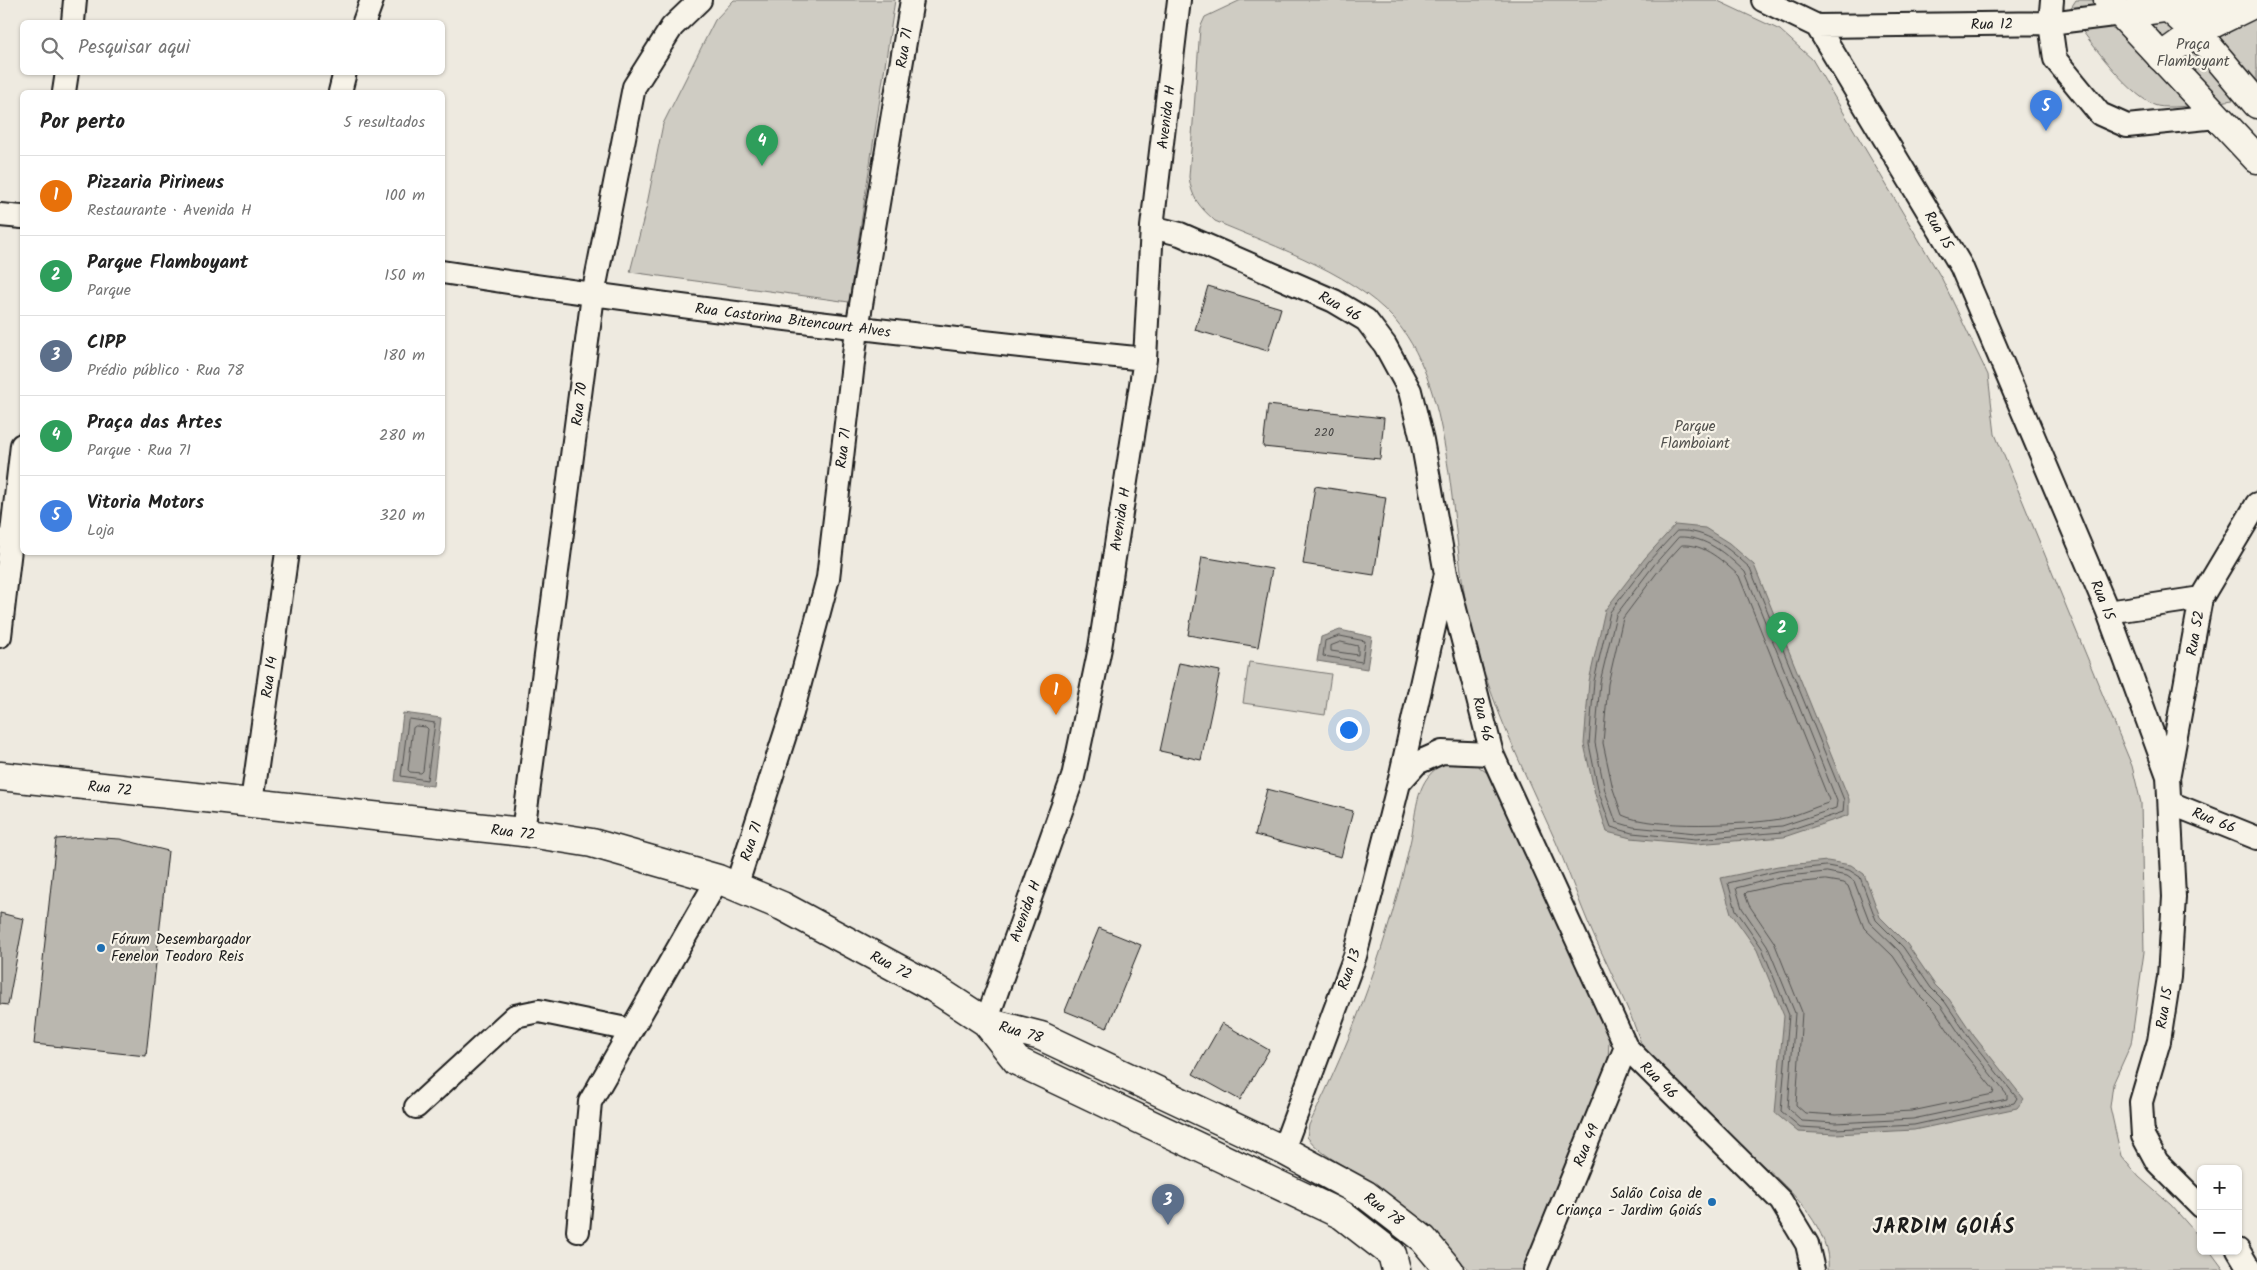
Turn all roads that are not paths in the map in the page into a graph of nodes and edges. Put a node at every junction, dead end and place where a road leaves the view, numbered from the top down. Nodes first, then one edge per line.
1 (76, 0) edge
2 (372, 0) edge
3 (700, 0) edge
4 (912, 0) edge
5 (1180, 0) edge
6 (1763, 0) edge
7 (2052, 0) edge
8 (2225, 0) edge
9 (2257, 2) edge
10 (2163, 4) edge
11 (2115, 7) edge
12 (73, 20) edge
13 (365, 20) edge
14 (2050, 23) junction
15 (1817, 26) junction
16 (2196, 32) junction
17 (2161, 57) junction
18 (67, 75) edge
19 (344, 75) edge
20 (64, 90) edge
21 (340, 90) edge
22 (2257, 104) edge
23 (2217, 117) junction
24 (2257, 159) edge
25 (0, 215) edge
26 (20, 218) edge
27 (1152, 227) junction
28 (445, 272) edge
29 (593, 295) junction
30 (857, 329) junction
31 (1145, 359) junction
32 (20, 462) edge
33 (2257, 504) edge
34 (287, 555) edge
35 (1446, 574) junction
36 (2201, 598) junction
37 (2108, 612) junction
38 (0, 636) edge
39 (1492, 754) junction
40 (0, 776) edge
41 (2168, 776) junction
42 (1399, 783) junction
43 (252, 802) junction
44 (2170, 803) junction
45 (523, 832) junction
46 (2257, 838) edge
47 (728, 883) junction
48 (986, 1022) junction
49 (631, 1030) junction
50 (1626, 1047) junction
51 (416, 1107) dead end
52 (1283, 1150) junction
53 (2197, 1202) edge
54 (578, 1230) dead end
55 (2241, 1255) edge
56 (1396, 1270) edge
57 (1449, 1270) edge
58 (1535, 1270) edge
59 (1813, 1270) edge
60 (2250, 1270) edge

1 - 12 street
2 - 13 street
3 - 29 street, Rua 70
4 - 30 street, Rua 71
5 - 27 street, Avenida H
6 - 15 street, Rua 12
7 - 14 street
8 - 10 main road, Rua 12
9 - 16 main road
10 - 11 main road, Rua 12
10 - 16 main road
11 - 14 street, Rua 12
11 - 17 main road
14 - 15 street, Rua 12
14 - 23 street
15 - 37 street, Rua 15
16 - 17 main road
16 - 22 main road
17 - 23 main road
18 - 20 street
19 - 21 street
23 - 24 main road
25 - 26 street
27 - 31 street, Avenida H
27 - 35 street, Rua 46
28 - 29 street, Rua Castorina Bitencourt Alves
29 - 30 street, Rua Castorina Bitencourt Alves
29 - 45 street, Rua 70
30 - 31 street, Rua Castorina Bitencourt Alves
30 - 47 street, Rua 71
31 - 48 street, Avenida H
32 - 38 street
33 - 36 street, Rua 52
34 - 43 street, Rua 14
35 - 39 street, Rua 46
35 - 42 street, Rua 13
36 - 37 street
36 - 41 street, Rua 52
37 - 41 street, Rua 15
39 - 42 street, Rua 13
39 - 50 street, Rua 46
40 - 43 main road, Rua 72
41 - 44 street, Rua 15
42 - 52 street, Rua 13
43 - 45 main road, Rua 72
44 - 46 street, Rua 66
44 - 53 street, Rua 15
45 - 47 main road, Rua 72
47 - 48 main road, Rua 72
47 - 49 street, Rua 71
48 - 52 main road, Rua 78
48 - 56 main road, Rua 78
49 - 51 street
49 - 54 street, Rua 71
50 - 58 street, Rua 49
50 - 59 street, Rua 46
52 - 57 main road, Rua 78
55 - 60 street

